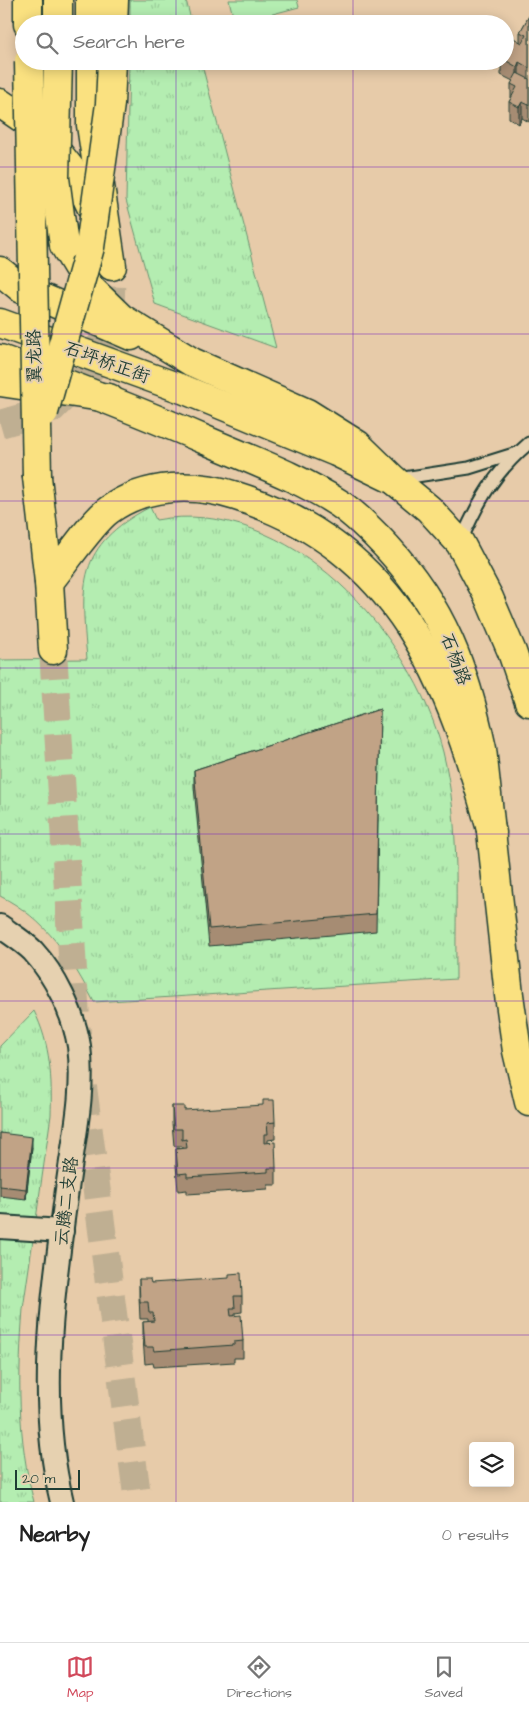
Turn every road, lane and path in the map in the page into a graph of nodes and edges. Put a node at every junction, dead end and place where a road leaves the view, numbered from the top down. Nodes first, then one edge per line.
1 (90, 0) edge
2 (114, 0) edge
3 (90, 15) edge
4 (113, 15) edge
5 (29, 70) edge
6 (58, 70) edge
7 (91, 70) edge
8 (112, 70) edge
9 (0, 103) edge
10 (0, 271) edge
11 (0, 323) edge
12 (0, 359) edge
13 (192, 362) junction
14 (0, 382) edge
15 (109, 398) junction
16 (36, 443) junction
17 (529, 443) edge
18 (517, 453) junction
19 (394, 480) junction
20 (460, 543) junction
21 (49, 582) junction
22 (521, 648) edge
23 (53, 650) tunnel mouth
24 (529, 702) edge
25 (492, 834) junction
26 (0, 926) edge
27 (529, 1102) edge
28 (0, 1228) edge
29 (62, 1231) junction
30 (62, 1502) edge

1 - 3 main road
2 - 4 main road
5 - 16 main road, 翼龙路, bridge
6 - 13 main road, bridge
7 - 9 main road
8 - 16 main road, bridge
10 - 13 main road
11 - 19 main road, 石坪桥正街
12 - 15 main road, 石坪桥正街
13 - 19 main road
14 - 15 main road
15 - 25 main road, 石杨路
16 - 21 main road, 翼龙路, bridge
17 - 18 lane
18 - 19 lane
18 - 20 lane
19 - 20 main road
20 - 22 main road
21 - 23 main road, 翼龙路
21 - 25 main road
22 - 24 main road
25 - 27 main road, 石杨路
26 - 29 street, 云腾二支路
28 - 29 street
29 - 30 street, 云腾二支路

